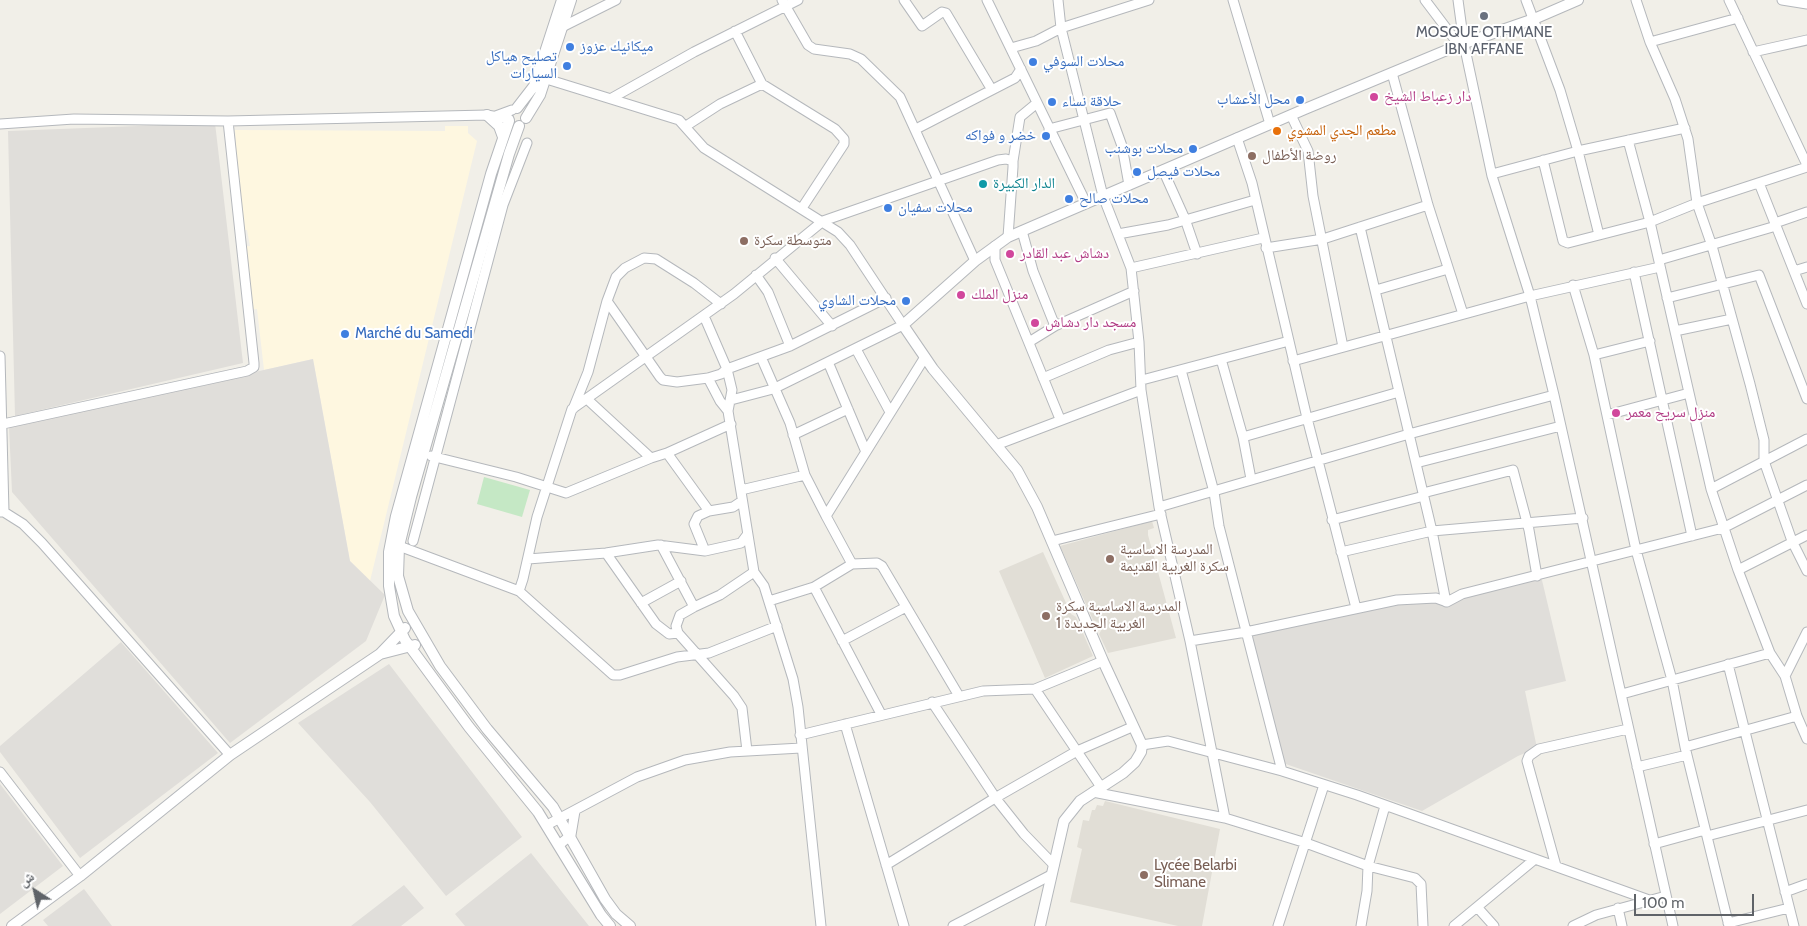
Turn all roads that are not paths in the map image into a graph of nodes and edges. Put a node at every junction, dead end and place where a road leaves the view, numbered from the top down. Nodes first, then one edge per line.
1 (562, 0) edge
2 (571, 0) edge
3 (616, 0) edge
4 (798, 0) edge
5 (904, 0) edge
6 (987, 0) edge
7 (1058, 0) edge
8 (1149, 0) edge
9 (1233, 0) edge
10 (1425, 0) edge
11 (1458, 0) edge
12 (1526, 0) edge
13 (1636, 0) edge
14 (1729, 0) edge
15 (1782, 0) edge
16 (1572, 1) edge
17 (784, 3) edge
18 (1807, 4) edge
19 (1738, 18) junction
20 (1534, 20) junction
21 (562, 27) junction
22 (1060, 28) junction
23 (735, 31) junction
24 (1807, 40) edge
25 (1650, 42) junction
26 (1461, 45) junction
27 (1011, 48) junction
28 (1753, 52) junction
29 (1021, 69) junction
30 (1392, 73) junction
31 (541, 77) junction
32 (762, 84) junction
33 (992, 90) junction
34 (612, 98) junction
35 (1037, 103) junction
36 (1292, 115) junction
37 (490, 116) junction
38 (515, 117) junction
39 (1083, 120) junction
40 (228, 121) junction
41 (0, 124) edge
42 (1270, 124) junction
43 (686, 126) junction
44 (1685, 128) junction
45 (916, 129) junction
46 (1049, 129) junction
47 (503, 137) junction
48 (1237, 138) junction
49 (1628, 140) junction
50 (527, 143) dead end
51 (1578, 151) junction
52 (1013, 160) junction
53 (1542, 160) junction
54 (1807, 166) edge
55 (1163, 170) junction
56 (1492, 174) junction
57 (938, 181) junction
58 (1760, 183) junction
59 (1129, 185) junction
60 (1103, 196) junction
61 (1255, 200) junction
62 (1086, 203) junction
63 (1697, 203) junction
64 (499, 204) junction
65 (1428, 205) junction
66 (802, 208) junction
67 (1807, 212) edge
68 (486, 218) junction
69 (1185, 219) junction
70 (823, 221) junction
71 (1650, 222) junction
72 (1776, 224) junction
73 (1360, 227) junction
74 (1022, 231) junction
75 (1118, 234) junction
76 (1599, 235) junction
77 (1008, 237) junction
78 (1263, 238) junction
79 (1323, 239) junction
80 (1711, 245) junction
81 (995, 246) junction
82 (1266, 248) junction
83 (1197, 254) junction
84 (775, 258) junction
85 (975, 261) junction
86 (1660, 264) junction
87 (1807, 267) edge
88 (1130, 268) junction
89 (1448, 269) junction
90 (1794, 271) junction
91 (1634, 272) junction
92 (756, 275) junction
93 (1721, 284) junction
94 (1573, 285) junction
95 (1376, 290) junction
96 (1134, 292) junction
97 (1530, 296) junction
98 (886, 298) junction
99 (1666, 298) junction
100 (607, 301) junction
101 (721, 304) junction
102 (1807, 304) edge
103 (1463, 314) junction
104 (704, 316) junction
105 (1732, 319) junction
106 (903, 325) junction
107 (832, 326) junction
108 (1055, 326) junction
109 (1675, 331) junction
110 (458, 332) junction
111 (1386, 336) junction
112 (1289, 341) junction
113 (1029, 342) junction
114 (1139, 342) junction
115 (1650, 342) junction
116 (790, 346) junction
117 (1344, 347) junction
118 (856, 349) junction
119 (1594, 354) junction
120 (0, 356) edge
121 (761, 357) junction
122 (646, 358) junction
123 (925, 358) junction
124 (1221, 359) junction
125 (1294, 361) junction
126 (828, 362) junction
127 (727, 369) junction
128 (1181, 370) junction
129 (708, 378) junction
130 (1043, 378) junction
131 (1141, 385) junction
132 (431, 387) junction
133 (773, 389) junction
134 (447, 392) junction
135 (1399, 392) junction
136 (1689, 393) junction
137 (1554, 395) junction
138 (1662, 399) junction
139 (1807, 399) edge
140 (588, 400) junction
141 (731, 400) junction
142 (572, 409) junction
143 (848, 409) junction
144 (728, 411) junction
145 (890, 412) junction
146 (1607, 415) junction
147 (1307, 418) junction
148 (1060, 419) junction
149 (2, 424) junction
150 (731, 424) junction
151 (1561, 426) junction
152 (1409, 434) junction
153 (793, 436) junction
154 (1243, 438) junction
155 (1807, 439) edge
156 (996, 445) junction
157 (866, 452) junction
158 (667, 453) junction
159 (423, 454) junction
160 (435, 457) junction
161 (651, 458) junction
162 (1318, 460) junction
163 (1764, 460) junction
164 (1416, 463) junction
165 (805, 475) junction
166 (1251, 480) junction
167 (1807, 485) edge
168 (546, 486) junction
169 (1711, 489) junction
170 (741, 490) junction
171 (1214, 492) junction
172 (1424, 494) junction
173 (1777, 500) junction
174 (742, 501) junction
175 (1160, 510) junction
176 (2, 512) edge
177 (709, 512) junction
178 (826, 516) junction
179 (1583, 518) junction
180 (1332, 520) junction
181 (1528, 523) junction
182 (1723, 528) junction
183 (1432, 530) junction
184 (747, 535) junction
185 (1807, 535) edge
186 (1692, 536) junction
187 (1052, 541) junction
188 (413, 542) dead end
189 (1793, 543) junction
190 (661, 545) junction
191 (399, 546) junction
192 (1636, 550) junction
193 (705, 552) junction
194 (1341, 552) junction
195 (606, 553) junction
196 (528, 560) junction
197 (1592, 561) junction
198 (852, 564) junction
199 (1738, 570) junction
200 (1807, 571) edge
201 (754, 572) junction
202 (1537, 576) junction
203 (681, 581) junction
204 (814, 587) junction
205 (519, 591) junction
206 (769, 601) junction
207 (1446, 602) junction
208 (641, 603) junction
209 (694, 607) junction
210 (906, 607) junction
211 (1356, 608) junction
212 (414, 623) junction
213 (777, 626) junction
214 (400, 631) junction
215 (1246, 632) junction
216 (1807, 632) edge
217 (678, 634) junction
218 (424, 640) junction
219 (842, 641) junction
220 (1190, 641) junction
221 (410, 648) junction
222 (1770, 653) junction
223 (380, 654) junction
224 (696, 655) junction
225 (1103, 661) junction
226 (1728, 664) junction
227 (1785, 676) junction
228 (1672, 680) junction
229 (1035, 689) junction
230 (1622, 694) junction
231 (959, 696) junction
232 (932, 702) junction
233 (881, 714) junction
234 (1797, 716) junction
235 (845, 724) junction
236 (1132, 727) junction
237 (1628, 729) junction
238 (1745, 730) junction
239 (800, 735) junction
240 (1807, 739) edge
241 (1142, 745) junction
242 (801, 748) junction
243 (748, 751) junction
244 (1077, 751) junction
245 (1686, 751) junction
246 (1214, 754) junction
247 (230, 756) junction
248 (1637, 767) junction
249 (1282, 771) junction
250 (0, 772) edge
251 (1324, 785) junction
252 (1097, 790) junction
253 (995, 798) junction
254 (1385, 806) junction
255 (1807, 810) edge
256 (575, 811) junction
257 (559, 816) junction
258 (1225, 818) junction
259 (1767, 820) junction
260 (547, 825) junction
261 (1706, 833) junction
262 (571, 835) junction
263 (1306, 843) junction
264 (1654, 844) junction
265 (559, 845) junction
266 (1534, 858) junction
267 (886, 865) junction
268 (1368, 866) junction
269 (1556, 866) junction
270 (1053, 870) junction
271 (80, 876) junction
272 (1807, 884) edge
273 (1785, 892) junction
274 (1666, 896) junction
275 (1649, 900) junction
276 (1477, 907) junction
277 (1618, 908) junction
278 (1789, 908) junction
279 (1729, 924) edge
280 (12, 926) edge
281 (610, 926) edge
282 (630, 926) edge
283 (821, 926) edge
284 (904, 926) edge
285 (953, 926) edge
286 (1040, 926) edge
287 (1278, 926) edge
288 (1361, 926) edge
289 (1423, 926) edge
290 (1454, 926) edge
291 (1494, 926) edge
292 (1573, 926) edge
293 (1622, 926) edge
294 (1673, 926) edge
295 (1794, 926) edge

1 - 31 street
2 - 21 street
3 - 21 street
4 - 17 street
5 - 33 street
6 - 27 street
7 - 22 street
8 - 22 street
9 - 42 street
10 - 26 street
11 - 26 street
12 - 20 street
13 - 25 street
14 - 19 street
15 - 18 street
16 - 20 street
17 - 23 street
17 - 45 street
19 - 25 street
19 - 28 street
20 - 26 street
20 - 51 street
21 - 31 street
22 - 27 street
22 - 39 street
23 - 32 street
23 - 34 street
24 - 28 street
25 - 44 street
26 - 30 street
26 - 56 street
27 - 29 street
28 - 54 street
29 - 33 street
29 - 35 street
30 - 36 street
30 - 65 street
31 - 34 street
31 - 38 street
32 - 43 street
32 - 66 street
33 - 45 street
34 - 43 street
35 - 46 street
35 - 52 street
36 - 42 street
36 - 79 street
37 - 38 street
37 - 40 street
37 - 47 street
38 - 47 street
38 - 64 street
39 - 46 street
39 - 59 street
39 - 60 street
40 - 41 street
40 - 149 street
42 - 48 street
43 - 66 street
44 - 49 street
44 - 63 street
45 - 57 street
46 - 62 street
47 - 68 street
48 - 55 street
48 - 61 street
49 - 51 street
49 - 71 street
50 - 64 street
51 - 53 street
51 - 76 street
52 - 57 street
52 - 77 street
53 - 56 street
53 - 76 street
54 - 58 street
55 - 59 street
55 - 69 street
56 - 97 street
57 - 70 street
57 - 85 street
58 - 63 street
58 - 72 street
59 - 60 street
60 - 62 street
60 - 75 street
61 - 69 street
61 - 78 street
62 - 74 street
63 - 71 street
63 - 80 street
64 - 68 street
64 - 110 street
65 - 73 street
65 - 89 street
66 - 70 street
67 - 72 street
68 - 110 street
69 - 75 street
69 - 83 street
70 - 84 street
70 - 98 street
71 - 76 street
71 - 86 street
72 - 80 street
72 - 90 street
73 - 79 street
73 - 95 street
74 - 77 street
74 - 108 street
75 - 88 street
77 - 81 street
78 - 82 street
78 - 83 street
79 - 82 street
79 - 117 street
80 - 86 street
80 - 93 street
81 - 85 street
81 - 113 street
82 - 112 street
83 - 88 street
84 - 92 street
84 - 107 street
85 - 106 street
86 - 91 street
86 - 99 street
87 - 90 street
88 - 96 street
89 - 95 street
89 - 103 street
90 - 102 street
91 - 94 street
91 - 115 street
92 - 101 street
92 - 116 street
93 - 99 street
93 - 105 street
93 - 139 street
94 - 97 street
94 - 119 street
95 - 111 street
96 - 108 street
96 - 114 street
97 - 103 street
97 - 137 street
98 - 106 street
98 - 107 street
99 - 109 street
100 - 101 street
100 - 122 street
100 - 142 street
101 - 104 street
103 - 111 street
104 - 122 street
104 - 127 street
105 - 109 street
105 - 163 street
106 - 118 street
106 - 123 street
107 - 116 street
108 - 113 street
109 - 136 street
110 - 132 street
110 - 134 street
111 - 117 street
111 - 135 street
112 - 124 street
112 - 125 street
113 - 130 street
114 - 130 street
114 - 131 street
115 - 119 street
115 - 138 street
116 - 121 street
117 - 125 street
118 - 126 street
118 - 145 street
119 - 146 street
120 - 149 street
121 - 127 street
121 - 133 street
122 - 129 street
122 - 140 street
123 - 145 street
123 - 156 street
124 - 128 street
124 - 154 street
125 - 147 street
126 - 133 street
126 - 143 street
127 - 129 street
127 - 141 street
128 - 131 street
128 - 171 street
129 - 144 street
130 - 148 street
131 - 148 street
131 - 175 street
132 - 134 street
132 - 214 street
133 - 141 street
133 - 153 street
134 - 159 street
134 - 160 street
135 - 147 street
135 - 152 street
136 - 138 street
136 - 169 street
137 - 151 street
137 - 152 street
138 - 146 street
138 - 186 street
140 - 142 street
140 - 161 street
141 - 144 street
142 - 168 street
143 - 153 street
143 - 157 street
144 - 150 street
145 - 157 street
146 - 192 street
147 - 154 street
147 - 162 street
148 - 156 street
149 - 176 street
150 - 158 street
150 - 170 street
151 - 164 street
151 - 179 street
152 - 162 street
152 - 164 street
153 - 165 street
154 - 166 street
155 - 163 street
156 - 187 street
157 - 178 street
158 - 161 street
158 - 177 street
159 - 160 street
159 - 191 street
160 - 168 street
160 - 188 street
161 - 168 street
162 - 166 street
162 - 180 street
163 - 169 street
163 - 173 street
164 - 172 street
165 - 170 street
165 - 178 street
166 - 171 street
167 - 173 street
168 - 196 street
169 - 182 street
170 - 174 street
171 - 175 street
171 - 215 street
172 - 180 street
172 - 181 street
172 - 183 street
173 - 182 street
173 - 189 street
174 - 177 street
174 - 184 street
175 - 187 street
175 - 220 street
176 - 247 street
177 - 193 street
178 - 198 street
179 - 181 street
179 - 197 street
180 - 194 street
181 - 183 street
181 - 202 street
182 - 186 street
182 - 199 street
183 - 194 street
183 - 207 street
184 - 193 street
184 - 201 street
185 - 189 street
186 - 192 street
187 - 225 street
189 - 199 street
189 - 200 street
190 - 193 street
190 - 195 street
190 - 203 street
191 - 205 street
191 - 212 street
192 - 197 street
192 - 228 street
194 - 211 street
195 - 196 street
195 - 208 street
196 - 205 street
197 - 202 street
197 - 230 street
198 - 204 street
198 - 210 street
199 - 222 street
201 - 206 street
201 - 209 street
202 - 207 street
203 - 208 street
203 - 209 street
204 - 206 street
204 - 219 street
205 - 224 street
206 - 213 street
207 - 211 street
208 - 217 street
209 - 217 street
210 - 219 street
210 - 231 street
211 - 215 street
212 - 214 street
212 - 218 street
213 - 224 street
213 - 239 street
214 - 221 street
214 - 223 street
215 - 220 street
215 - 249 street
216 - 227 street
217 - 224 street
218 - 221 street
218 - 257 street
219 - 233 street
220 - 246 street
221 - 223 street
221 - 260 street
222 - 226 street
222 - 227 street
223 - 247 street
224 - 243 street
225 - 229 street
225 - 236 street
226 - 228 street
226 - 238 street
227 - 234 street
228 - 230 street
228 - 245 street
229 - 231 street
229 - 244 street
230 - 237 street
231 - 232 street
232 - 233 street
232 - 253 street
233 - 235 street
234 - 238 street
234 - 240 street
235 - 239 street
235 - 267 street
236 - 241 street
236 - 244 street
237 - 248 street
237 - 269 street
238 - 245 street
238 - 259 street
239 - 242 street
241 - 246 street
241 - 252 street
242 - 243 street
242 - 283 street
243 - 256 street
244 - 252 street
244 - 253 street
245 - 248 street
245 - 261 street
246 - 249 street
246 - 258 street
247 - 271 street
248 - 264 street
249 - 251 street
250 - 271 street
251 - 254 street
251 - 263 street
252 - 258 street
252 - 270 street
253 - 267 street
253 - 270 street
254 - 266 street
254 - 268 street
255 - 259 street
256 - 257 street
256 - 262 street
257 - 260 street
257 - 262 street
258 - 263 street
259 - 261 street
259 - 273 street
260 - 265 street
261 - 264 street
261 - 279 street
262 - 265 street
262 - 282 street
263 - 268 street
263 - 287 street
264 - 274 street
265 - 281 street
266 - 269 street
266 - 276 street
267 - 284 street
268 - 288 street
268 - 289 street
269 - 275 street
270 - 285 street
270 - 286 street
271 - 280 street
272 - 273 street
273 - 278 street
274 - 275 street
274 - 294 street
275 - 277 street
276 - 290 street
276 - 291 street
277 - 292 street
277 - 293 street
278 - 279 street
278 - 295 street

